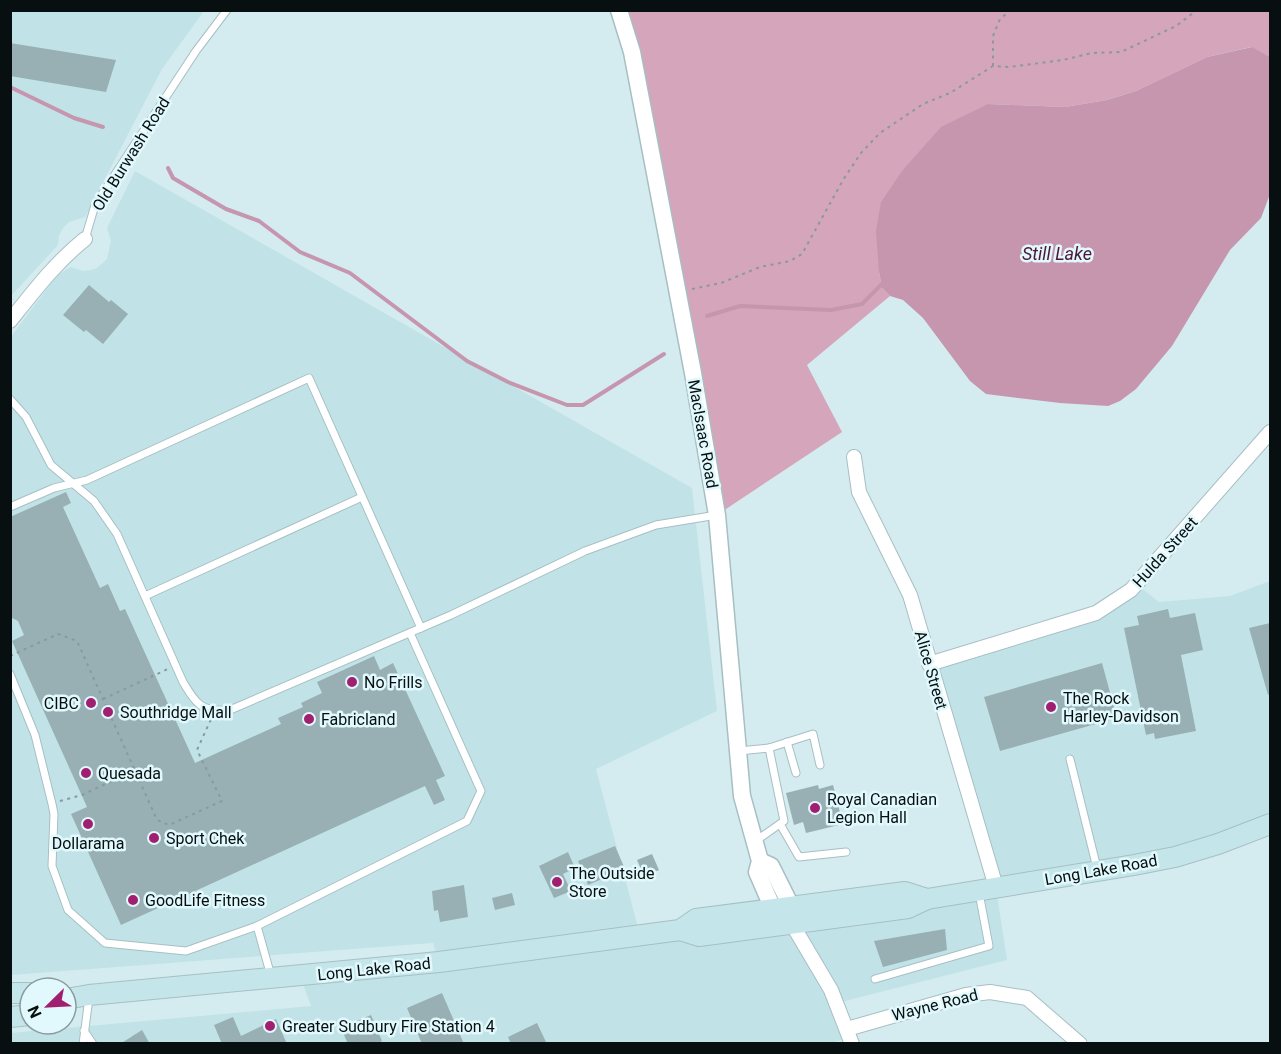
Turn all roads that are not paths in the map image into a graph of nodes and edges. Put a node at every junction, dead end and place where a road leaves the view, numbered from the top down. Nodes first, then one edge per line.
1 (227, 10) edge
2 (619, 10) edge
3 (85, 239) joint
4 (10, 321) edge
5 (10, 399) edge
6 (1270, 432) edge
7 (854, 457) dead end
8 (71, 484) junction
9 (362, 497) junction
10 (10, 507) edge
11 (717, 515) junction
12 (146, 596) junction
13 (421, 628) junction
14 (410, 633) junction
15 (929, 664) junction
16 (10, 674) edge
17 (787, 742) junction
18 (769, 748) junction
19 (739, 751) junction
20 (1070, 759) dead end
21 (820, 765) dead end
22 (796, 773) dead end
23 (780, 824) junction
24 (1270, 824) edge
25 (753, 842) junction
26 (846, 852) dead end
27 (1098, 871) junction
28 (987, 889) junction
29 (785, 913) junction
30 (257, 926) junction
31 (272, 979) junction
32 (875, 979) dead end
33 (89, 995) junction
34 (78, 997) edge
35 (846, 1029) junction
36 (84, 1030) junction
37 (83, 1044) edge
38 (93, 1044) edge
39 (852, 1044) edge
40 (1080, 1044) edge

1 - 3 lane, Old Burwash Road
2 - 11 street, MacIsaac Road
3 - 4 street, Old Burwash Road
5 - 8 lane
6 - 15 street, Hulda Street
7 - 15 street, Alice Street
8 - 9 lane
8 - 10 lane
8 - 12 lane
9 - 12 lane
9 - 13 lane
11 - 13 lane
11 - 19 street, MacIsaac Road
12 - 14 lane
13 - 14 lane
14 - 30 lane
15 - 28 street, Alice Street
16 - 30 lane
17 - 18 lane
17 - 21 lane
17 - 22 lane
18 - 19 lane
18 - 23 lane
19 - 25 street, MacIsaac Road
20 - 27 lane
23 - 25 lane
23 - 26 lane
24 - 27 main road, Long Lake Road
25 - 29 street, MacIsaac Road
27 - 28 main road, Long Lake Road
28 - 29 main road, Long Lake Road
28 - 32 lane
29 - 31 main road, Long Lake Road
29 - 35 street
30 - 31 lane
31 - 33 main road, Long Lake Road
33 - 34 main road, Long Lake Road
33 - 36 lane
35 - 39 street
35 - 40 street, Wayne Road
36 - 37 lane
36 - 38 lane

